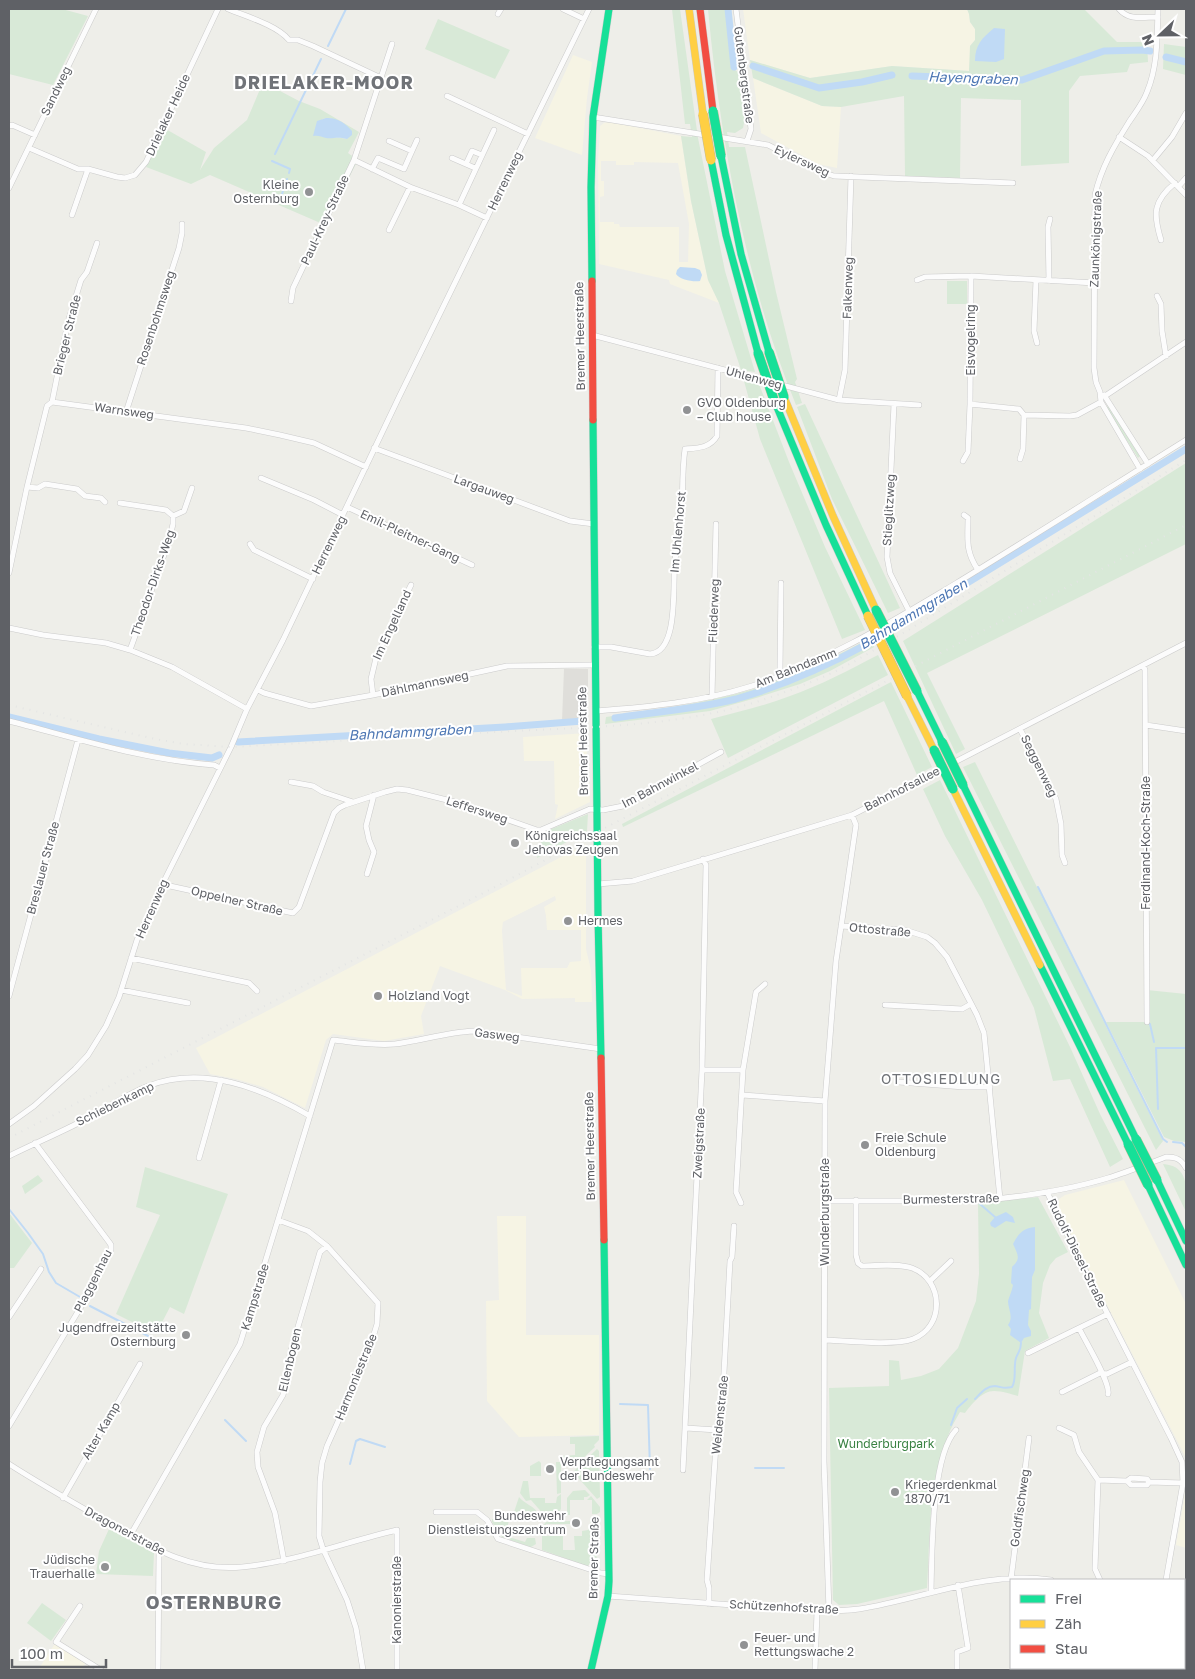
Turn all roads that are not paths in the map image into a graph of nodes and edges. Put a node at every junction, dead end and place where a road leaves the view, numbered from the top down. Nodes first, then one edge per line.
1 (96, 9) edge
2 (218, 9) edge
3 (228, 9) edge
4 (563, 9) edge
5 (588, 9) edge
6 (609, 9) edge
7 (689, 9) edge
8 (700, 9) edge
9 (736, 9) edge
10 (1119, 9) edge
11 (1158, 9) edge
12 (1158, 17) junction
13 (584, 19) junction
14 (392, 44) dead end
15 (381, 78) junction
16 (447, 96) dead end
17 (1186, 113) edge
18 (593, 117) junction
19 (9, 126) edge
20 (494, 130) dead end
21 (528, 134) junction
22 (35, 135) junction
23 (1120, 137) junction
24 (417, 140) dead end
25 (390, 141) dead end
26 (747, 141) junction
27 (29, 148) junction
28 (412, 151) junction
29 (482, 155) junction
30 (452, 158) dead end
31 (354, 160) junction
32 (1153, 160) junction
33 (466, 164) junction
34 (475, 168) junction
35 (88, 169) junction
36 (372, 169) junction
37 (851, 176) junction
38 (1186, 178) edge
39 (1012, 183) dead end
40 (1176, 185) junction
41 (410, 187) junction
42 (9, 188) edge
43 (1186, 194) edge
44 (459, 205) junction
45 (72, 216) dead end
46 (487, 218) junction
47 (1050, 219) dead end
48 (182, 224) dead end
49 (389, 230) dead end
50 (1161, 240) dead end
51 (97, 243) dead end
52 (971, 276) junction
53 (917, 280) dead end
54 (1036, 280) junction
55 (1049, 281) junction
56 (1095, 283) junction
57 (1157, 296) dead end
58 (291, 301) dead end
59 (592, 335) junction
60 (1186, 342) edge
61 (1037, 344) dead end
62 (1166, 356) junction
63 (718, 368) junction
64 (1100, 392) junction
65 (1105, 396) junction
66 (839, 400) junction
67 (52, 402) junction
68 (1101, 402) junction
69 (894, 404) junction
70 (919, 404) dead end
71 (970, 404) junction
72 (126, 412) junction
73 (1024, 414) junction
74 (1186, 440) edge
75 (374, 448) junction
76 (1020, 459) dead end
77 (963, 461) dead end
78 (1148, 464) junction
79 (366, 467) junction
80 (1140, 469) junction
81 (261, 478) dead end
82 (27, 486) junction
83 (192, 488) dead end
84 (104, 502) dead end
85 (120, 503) dead end
86 (347, 507) junction
87 (343, 515) junction
88 (964, 515) dead end
89 (173, 516) junction
90 (594, 524) junction
91 (716, 524) dead end
92 (250, 544) dead end
93 (472, 565) dead end
94 (978, 570) junction
95 (9, 573) edge
96 (312, 579) junction
97 (781, 583) dead end
98 (411, 585) dead end
99 (909, 611) junction
100 (9, 628) edge
101 (1186, 642) edge
102 (594, 647) junction
103 (130, 650) junction
104 (595, 665) junction
105 (1143, 665) junction
106 (782, 675) junction
107 (258, 690) junction
108 (373, 695) junction
109 (712, 697) junction
110 (247, 709) junction
111 (596, 711) junction
112 (9, 721) edge
113 (1146, 725) junction
114 (1020, 729) junction
115 (1186, 731) edge
116 (78, 740) junction
117 (721, 752) dead end
118 (220, 768) junction
119 (291, 782) dead end
120 (374, 795) junction
121 (354, 802) junction
122 (597, 809) junction
123 (334, 813) joint
124 (852, 815) junction
125 (703, 859) junction
126 (1065, 863) dead end
127 (368, 874) dead end
128 (164, 883) junction
129 (598, 884) junction
130 (841, 926) junction
131 (131, 958) junction
132 (765, 984) dead end
133 (121, 990) junction
134 (257, 991) dead end
135 (9, 996) edge
136 (188, 1003) dead end
137 (971, 1004) junction
138 (885, 1005) dead end
139 (1147, 1022) dead end
140 (333, 1040) joint
141 (601, 1049) junction
142 (702, 1070) junction
143 (743, 1070) junction
144 (221, 1080) junction
145 (899, 1082) dead end
146 (990, 1087) junction
147 (742, 1095) junction
148 (825, 1101) junction
149 (310, 1116) junction
150 (9, 1124) edge
151 (35, 1143) junction
152 (9, 1156) edge
153 (199, 1158) dead end
154 (1186, 1168) edge
155 (1047, 1192) junction
156 (1000, 1199) junction
157 (856, 1200) junction
158 (825, 1201) junction
159 (741, 1203) dead end
160 (1171, 1210) junction
161 (278, 1220) junction
162 (734, 1226) dead end
163 (1186, 1229) edge
164 (1186, 1241) edge
165 (327, 1246) junction
166 (951, 1261) dead end
167 (1186, 1265) edge
168 (41, 1269) dead end
169 (930, 1281) junction
170 (1108, 1314) junction
171 (9, 1317) edge
172 (1078, 1328) junction
173 (825, 1340) junction
174 (1028, 1353) dead end
175 (1132, 1362) junction
176 (140, 1364) dead end
177 (1103, 1374) junction
178 (1062, 1392) dead end
179 (1108, 1394) dead end
180 (9, 1426) edge
181 (686, 1428) junction
182 (1059, 1428) dead end
183 (718, 1430) junction
184 (956, 1430) dead end
185 (1029, 1438) dead end
186 (9, 1464) edge
187 (683, 1470) dead end
188 (607, 1474) joint
189 (1098, 1480) junction
190 (1183, 1483) junction
191 (63, 1498) junction
192 (436, 1512) dead end
193 (397, 1530) joint
194 (131, 1534) junction
195 (323, 1549) junction
196 (159, 1551) junction
197 (284, 1561) junction
198 (609, 1574) junction
199 (1011, 1578) junction
200 (1031, 1579) edge
201 (1100, 1579) edge
202 (1166, 1579) edge
203 (958, 1585) junction
204 (931, 1592) junction
205 (608, 1596) junction
206 (709, 1604) junction
207 (80, 1606) dead end
208 (816, 1611) junction
209 (829, 1611) junction
210 (101, 1670) edge
211 (158, 1670) edge
212 (363, 1670) edge
213 (397, 1670) edge
214 (591, 1670) edge
215 (815, 1670) edge
216 (957, 1670) edge

1 - 22 street, Sandweg
2 - 35 street, Drielaker Heide
3 - 15 street
4 - 13 street
5 - 13 street, Herrenweg
6 - 18 main road, Bremer Heerstraße
7 - 167 main road, bridge
8 - 160 main road, bridge
9 - 26 street, Gutenbergstraße
10 - 12 street
11 - 12 street, Zaunkönigstraße
12 - 23 street, Zaunkönigstraße
13 - 21 street, Herrenweg
14 - 15 street
15 - 31 street
16 - 21 street
17 - 32 street
18 - 26 street, Eylersweg
18 - 59 main road, Bremer Heerstraße
19 - 22 street
20 - 29 street
21 - 46 street, Herrenweg
22 - 27 street, Sandweg
23 - 32 street
23 - 56 street, Zaunkönigstraße
24 - 28 street
25 - 28 street
26 - 37 street, Eylersweg
27 - 35 street, Drielaker Heide
27 - 42 street, Sandweg
28 - 36 street
29 - 33 street
29 - 34 street
30 - 33 street
31 - 36 street, Paul-Krey-Straße
31 - 58 street, Paul-Krey-Straße
32 - 40 street
33 - 34 street
34 - 44 street
35 - 45 street
36 - 41 street, Paul-Krey-Straße
37 - 39 street, Eylersweg
37 - 66 street, Falkenweg
38 - 40 street
40 - 43 street
40 - 50 street
41 - 44 street, Paul-Krey-Straße
41 - 49 street
44 - 46 street, Paul-Krey-Straße
46 - 75 street, Herrenweg
47 - 55 street
48 - 72 street, Rosenbohmsweg
51 - 67 street, Brieger Straße
52 - 53 street
52 - 54 street
52 - 71 street, Eisvogelring
54 - 55 street
54 - 61 street
55 - 56 street
56 - 64 street, Zaunkönigstraße
57 - 62 street
59 - 63 street, Uhlenweg
59 - 90 main road, Bremer Heerstraße
60 - 62 street
62 - 65 street
63 - 66 street, Uhlenweg
63 - 102 street, Im Uhlenhorst
64 - 65 street
64 - 68 street, Zaunkönigstraße
65 - 78 street
66 - 69 street, Uhlenweg
67 - 72 street, Warnsweg
67 - 82 street
68 - 73 street
68 - 80 street, Zaunkönigstraße
69 - 70 street, Uhlenweg
69 - 99 street, Stieglitzweg
71 - 73 street
71 - 77 street, Eisvogelring
72 - 79 street, Warnsweg
73 - 76 street
74 - 78 street, Am Bahndamm
75 - 79 street, Herrenweg
75 - 90 street, Largauweg
78 - 80 street, Am Bahndamm
79 - 86 street, Herrenweg
80 - 94 street, Am Bahndamm
81 - 87 street
82 - 84 street
82 - 95 street
83 - 89 street
85 - 89 street
86 - 87 street, Herrenweg
86 - 93 street, Emil-Pleitner-Gang
87 - 96 street, Herrenweg
88 - 94 street
89 - 103 street, Theodor-Dirks-Weg
90 - 102 main road, Bremer Heerstraße
91 - 109 street, Fliederweg
92 - 96 street
94 - 99 street, Am Bahndamm
96 - 107 street, Herrenweg
97 - 106 street
98 - 108 street, Im Engelland
99 - 106 street, Am Bahndamm
100 - 103 street
101 - 105 street, Bahnhofsallee
102 - 104 main road, Bremer Heerstraße
103 - 110 street
104 - 108 street, Dählmannsweg
104 - 111 main road, Bremer Heerstraße
105 - 113 street, Ferdinand-Koch-Straße
105 - 114 street, Bahnhofsallee
106 - 109 street, Am Bahndamm
107 - 108 street, Dählmannsweg
107 - 110 street, Herrenweg
109 - 111 street, Am Bahndamm
110 - 118 street, Herrenweg
111 - 122 main road, Bremer Heerstraße
112 - 116 street
113 - 115 street
113 - 139 street, Ferdinand-Koch-Straße
114 - 124 street, Bahnhofsallee
114 - 126 street, Seggenweg
116 - 118 street
116 - 135 street, Breslauer Straße
117 - 122 street, Im Bahnwinkel
118 - 128 street, Herrenweg
119 - 121 street
120 - 121 street, Leffersweg
120 - 122 street, Leffersweg
120 - 127 street
121 - 123 street, Leffersweg
122 - 129 main road, Bremer Heerstraße
123 - 128 street, Oppelner Straße
124 - 125 street, Bahnhofsallee
124 - 130 street, Wunderburgstraße
125 - 129 street, Bahnhofsallee
125 - 142 street, Zweigstraße
128 - 131 street, Herrenweg
129 - 141 main road, Bremer Heerstraße
130 - 137 street, Ottostraße
130 - 148 street, Wunderburgstraße
131 - 133 street, Herrenweg
131 - 134 street
132 - 143 street
133 - 136 street
133 - 150 street, Herrenweg
137 - 138 street
137 - 146 street, Ottostraße
140 - 141 street, Gasweg
140 - 149 street, Kampstraße
141 - 188 main road, Bremer Heerstraße
142 - 143 street
142 - 181 street, Zweigstraße
143 - 147 street
144 - 149 street, Schiebenkamp
144 - 151 street, Schiebenkamp
144 - 153 street
145 - 146 street
146 - 156 street, Ottostraße
147 - 148 street
147 - 159 street
148 - 158 street, Wunderburgstraße
149 - 161 street, Kampstraße
151 - 152 street, Schiebenkamp
151 - 180 street, Plaggenhau
154 - 155 street, Burmesterstraße
155 - 156 street, Burmesterstraße
155 - 170 street, Rudolf-Diesel-Straße
156 - 157 street, Burmesterstraße
157 - 158 street, Burmesterstraße
157 - 169 street
158 - 173 street, Wunderburgstraße
160 - 163 main road
160 - 164 main road
161 - 165 street, Harmoniestraße
161 - 194 street, Kampstraße
162 - 183 street, Weidenstraße
165 - 195 street, Harmoniestraße
165 - 197 street, Ellenbogen
166 - 169 street
168 - 171 street
169 - 173 street
170 - 172 street, Rudolf-Diesel-Straße
170 - 175 street, Rudolf-Diesel-Straße
172 - 174 street, Rudolf-Diesel-Straße
172 - 177 street
173 - 209 street, Wunderburgstraße
175 - 177 street
175 - 190 street, Rudolf-Diesel-Straße
176 - 191 street, Alter Kamp
177 - 178 street
177 - 179 street
181 - 183 street
181 - 187 street, Zweigstraße
182 - 189 street
183 - 206 street, Weidenstraße
184 - 204 street
185 - 199 street, Goldfischweg
186 - 191 street, Dragonerstraße
188 - 198 main road, Bremer Straße
189 - 190 street
189 - 201 street
190 - 202 street, Rudolf-Diesel-Straße
191 - 194 street, Dragonerstraße
192 - 198 street
193 - 195 street, Dragonerstraße
193 - 213 street, Kanonierstraße
194 - 196 street, Dragonerstraße
195 - 197 street, Dragonerstraße
195 - 212 street
196 - 197 street, Dragonerstraße
196 - 211 street
198 - 205 main road, Bremer Straße
199 - 200 street, Schützenhofstraße
199 - 203 street, Schützenhofstraße
203 - 204 street, Schützenhofstraße
203 - 216 street
204 - 209 street, Schützenhofstraße
205 - 206 street, Schützenhofstraße
205 - 214 main road, Bremer Straße
206 - 208 street, Schützenhofstraße
207 - 210 street
208 - 209 street, Schützenhofstraße
208 - 215 street

